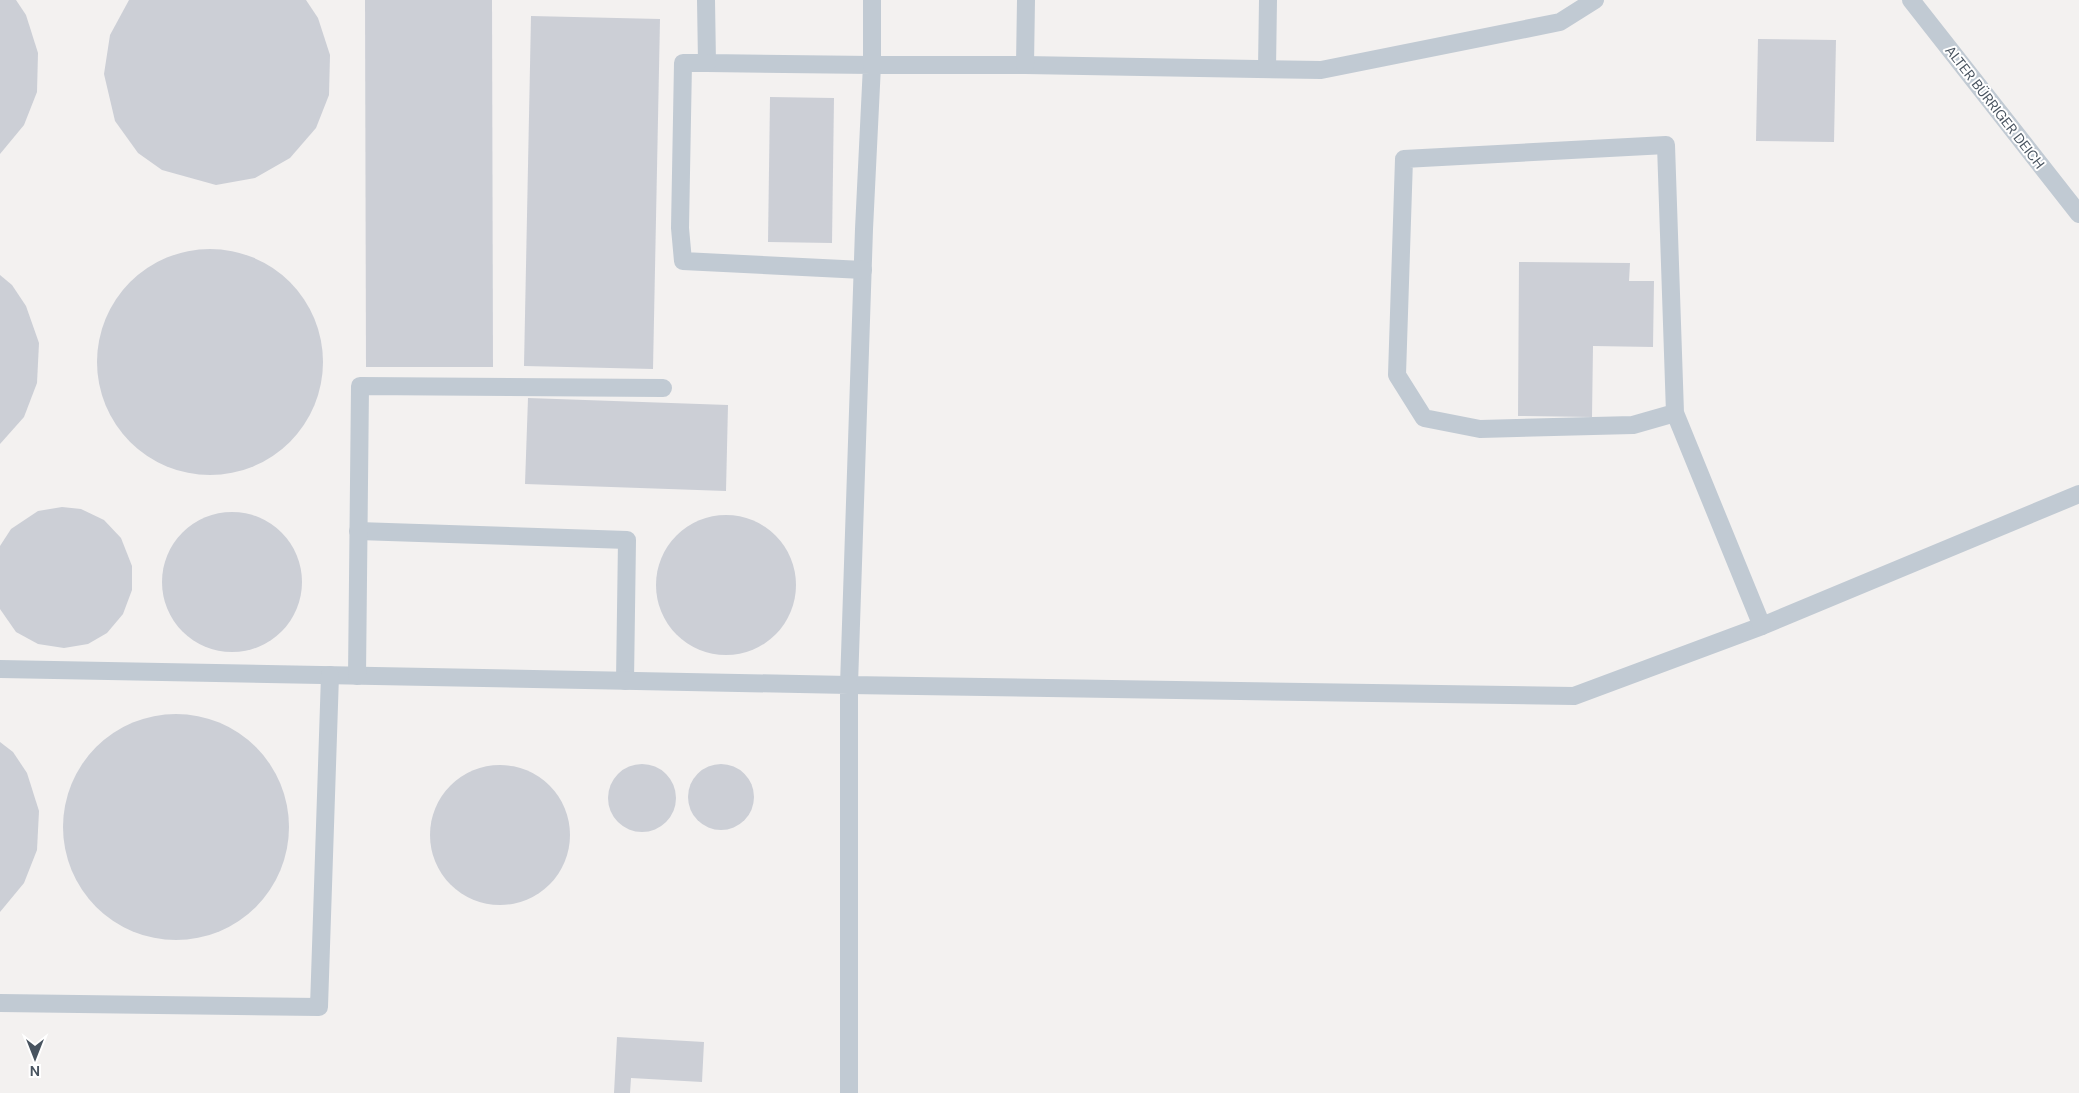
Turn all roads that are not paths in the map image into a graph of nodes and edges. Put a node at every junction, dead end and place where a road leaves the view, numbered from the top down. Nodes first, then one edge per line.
1 (706, 0) edge
2 (872, 0) edge
3 (1026, 0) edge
4 (1268, 0) edge
5 (1595, 0) edge
6 (1911, 0) edge
7 (707, 63) junction
8 (1025, 64) junction
9 (872, 65) junction
10 (1267, 69) junction
11 (2079, 214) edge
12 (863, 270) junction
13 (663, 388) dead end
14 (1675, 413) junction
15 (2079, 494) edge
16 (358, 531) junction
17 (1762, 626) junction
18 (0, 669) edge
19 (330, 675) junction
20 (357, 676) junction
21 (625, 681) junction
22 (850, 685) junction
23 (0, 1003) edge
24 (849, 1093) edge

1 - 7 lane
2 - 9 lane
3 - 8 lane
4 - 10 lane
5 - 10 lane
6 - 11 lane, ALTER BÜRRIGER DEICH
7 - 9 lane
7 - 12 lane
8 - 9 lane
8 - 10 lane
9 - 12 lane
12 - 22 lane
13 - 16 lane
14 - 14 lane
14 - 17 lane
15 - 17 lane
16 - 20 lane
16 - 21 lane
17 - 22 lane
18 - 19 lane
19 - 20 lane
19 - 23 lane
20 - 21 lane
21 - 22 lane
22 - 24 lane

